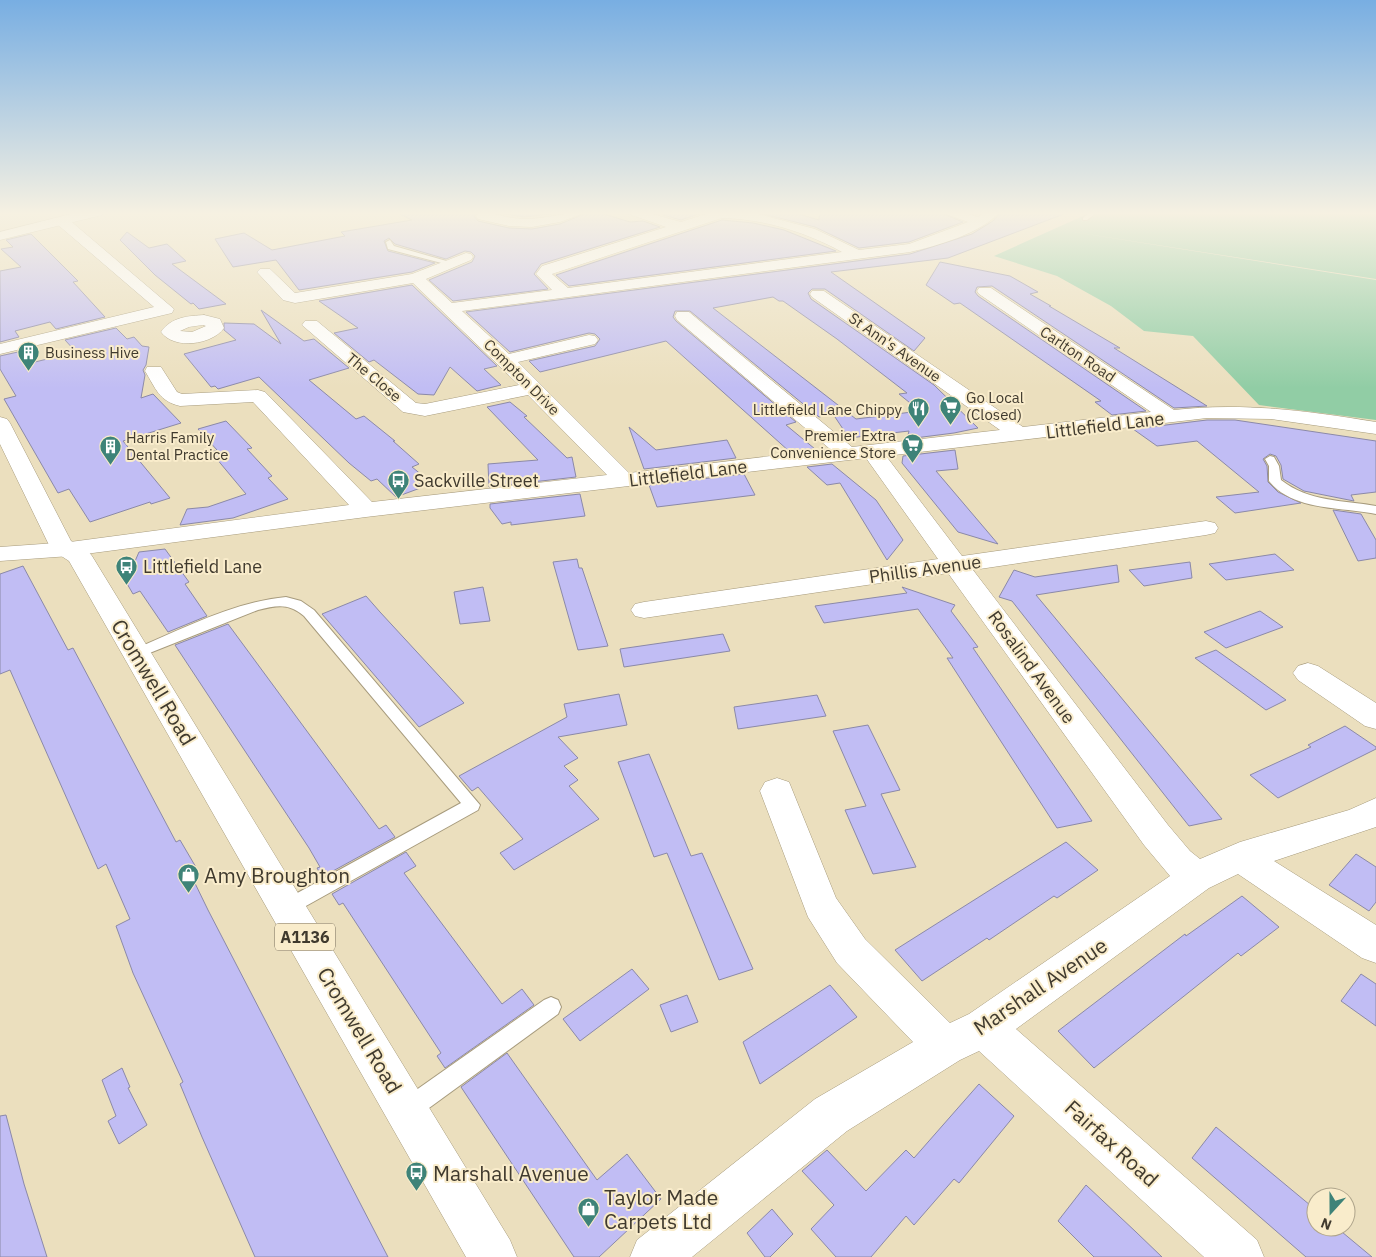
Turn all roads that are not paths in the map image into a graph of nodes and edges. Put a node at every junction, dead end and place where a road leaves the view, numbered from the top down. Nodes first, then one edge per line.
1 (120, 271) edge
2 (434, 271) edge
3 (545, 271) edge
4 (737, 271) edge
5 (265, 272) dead end
6 (416, 278) junction
7 (985, 291) dead end
8 (565, 293) junction
9 (818, 294) dead end
10 (450, 308) junction
11 (166, 310) junction
12 (683, 316) dead end
13 (184, 323) dead end
14 (311, 325) dead end
15 (589, 340) dead end
16 (0, 349) edge
17 (505, 360) junction
18 (154, 371) dead end
19 (533, 388) junction
20 (1171, 417) junction
21 (0, 423) edge
22 (1376, 428) edge
23 (1021, 435) junction
24 (860, 453) junction
25 (1270, 459) dead end
26 (624, 480) junction
27 (366, 510) junction
28 (1376, 510) edge
29 (1206, 528) dead end
30 (70, 549) junction
31 (0, 554) edge
32 (956, 564) junction
33 (644, 610) dead end
34 (137, 653) junction
35 (1308, 673) dead end
36 (1376, 718) edge
37 (777, 791) dead end
38 (1376, 811) edge
39 (1240, 857) junction
40 (1196, 877) junction
41 (288, 908) junction
42 (1376, 946) edge
43 (551, 1007) dead end
44 (984, 1028) junction
45 (945, 1046) junction
46 (407, 1110) junction
47 (493, 1257) edge
48 (654, 1257) edge
49 (1240, 1257) edge

1 - 11 street
2 - 6 street
3 - 8 street
4 - 8 street
5 - 6 street
6 - 10 street, Compton Drive
7 - 20 street, Carlton Road
8 - 10 street
9 - 23 street, St Ann's Avenue
10 - 17 street, Compton Drive
11 - 13 street
11 - 16 street
12 - 24 street, Rosalind Avenue
14 - 19 street, The Close
15 - 17 street
17 - 19 street, Compton Drive
18 - 27 street
19 - 26 street, Compton Drive
20 - 22 street, Littlefield Lane
20 - 23 street, Littlefield Lane
21 - 30 street, A1136
23 - 24 street, Littlefield Lane
24 - 26 street, Littlefield Lane
24 - 32 street, Rosalind Avenue
25 - 28 lane
26 - 27 street, Littlefield Lane
27 - 30 street, Littlefield Lane
29 - 32 street, Phillis Avenue
30 - 31 street, Littlefield Lane
30 - 34 street, Cromwell Road / A1136
32 - 33 street, Phillis Avenue
32 - 40 street, Rosalind Avenue
34 - 41 street, Cromwell Road / A1136
34 - 41 lane
35 - 36 street
37 - 45 street
38 - 39 street, Marshall Avenue
39 - 40 street, Marshall Avenue
39 - 42 street
40 - 44 street, Marshall Avenue
41 - 46 street, Cromwell Road / A1136
43 - 46 lane
44 - 45 street, Marshall Avenue
44 - 49 street, Fairfax Road
45 - 48 street, Marshall Avenue
46 - 47 street, Cromwell Road / A1136

